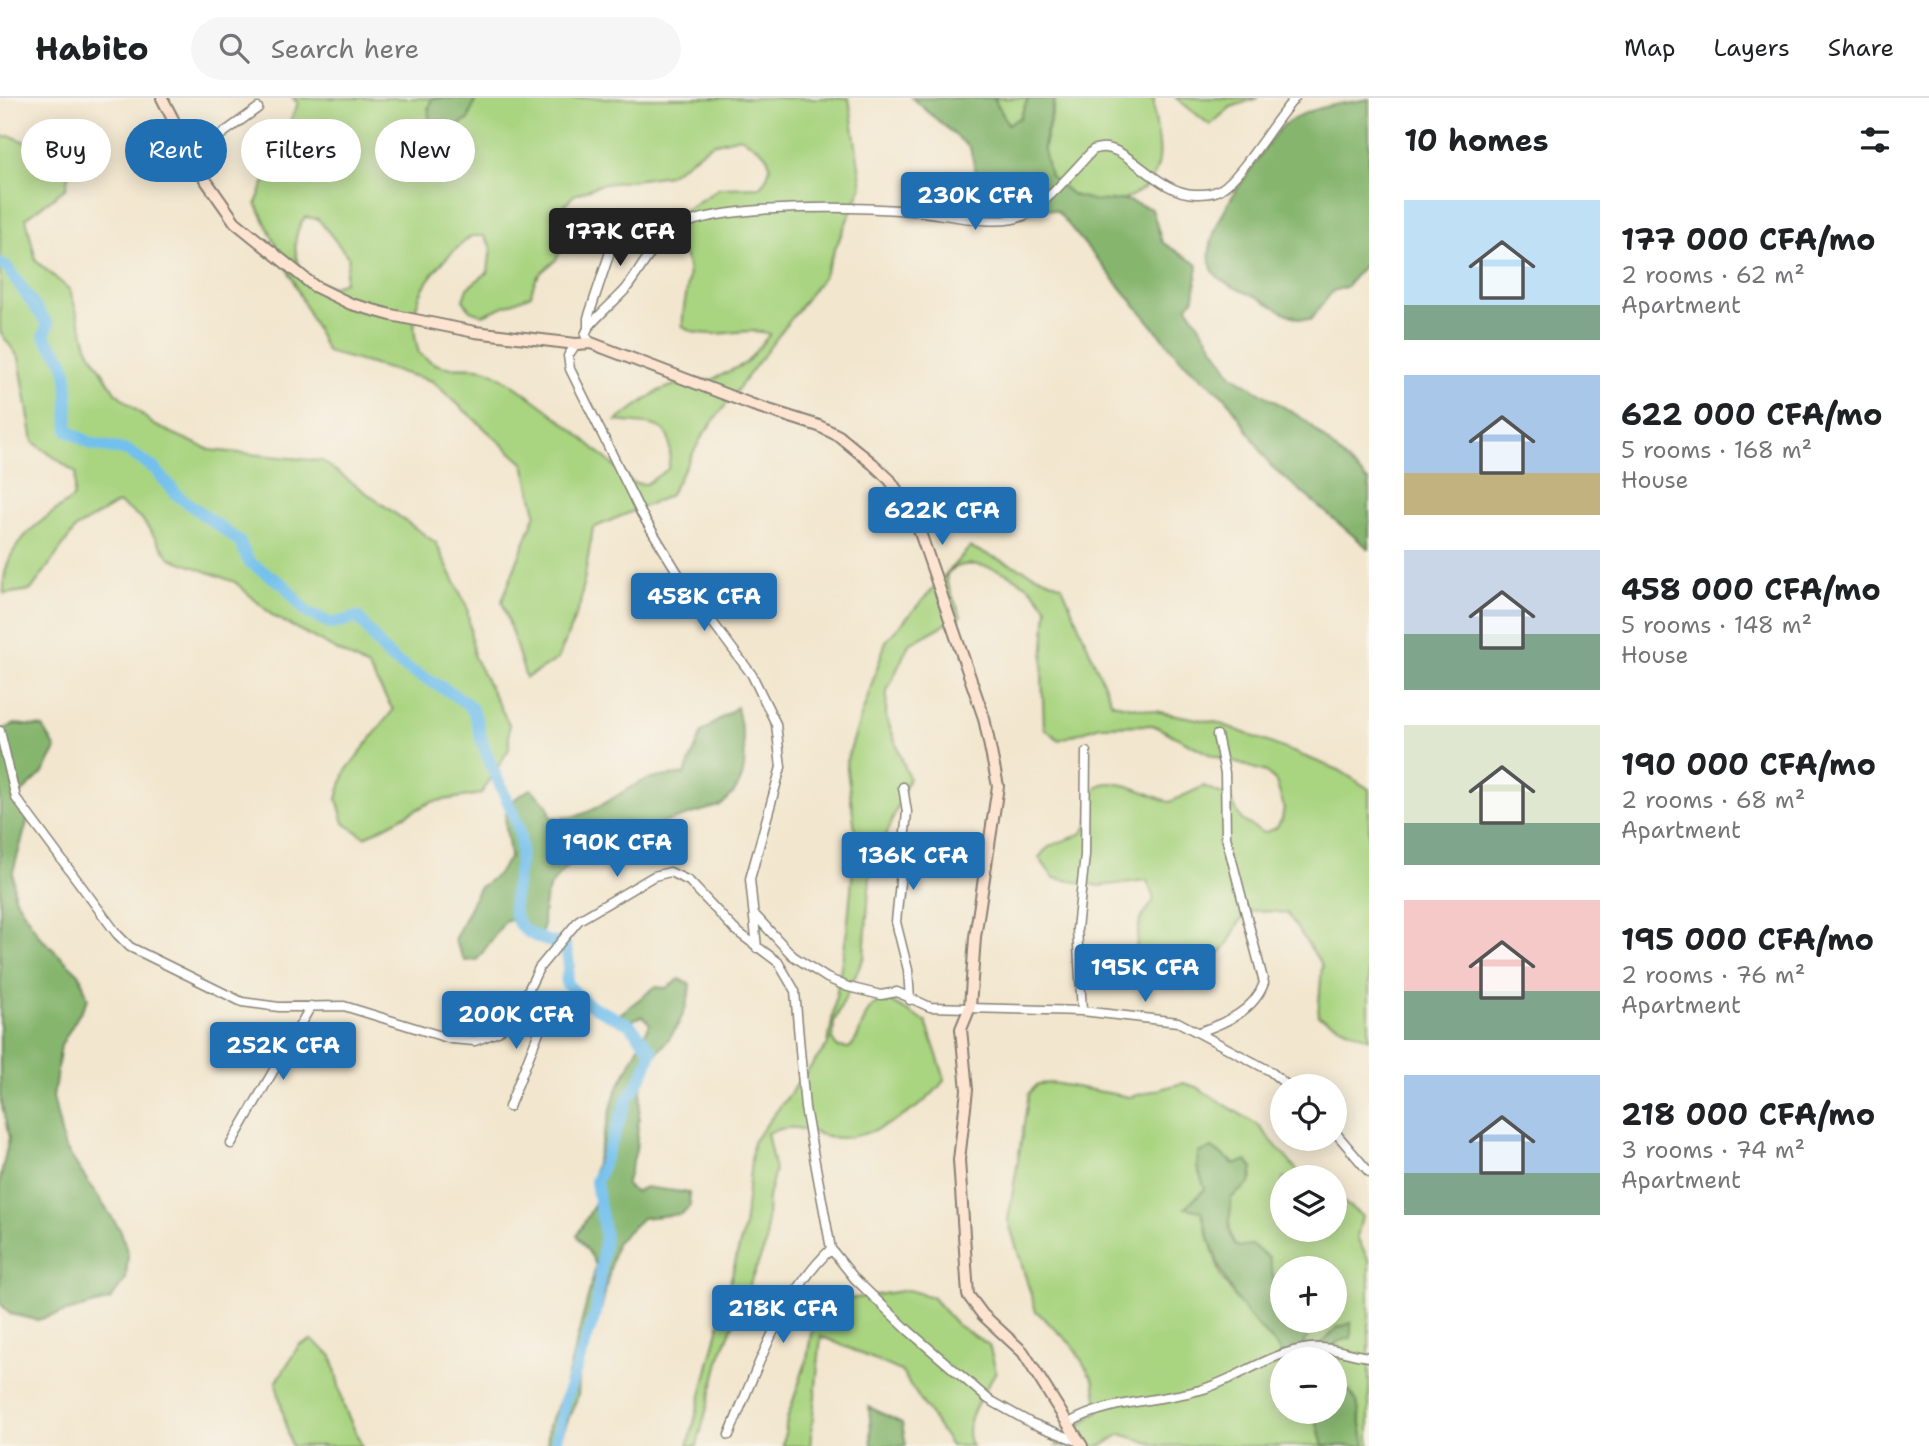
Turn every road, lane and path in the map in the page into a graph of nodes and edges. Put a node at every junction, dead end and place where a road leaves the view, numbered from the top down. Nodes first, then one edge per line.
1 (162, 98) edge
2 (1295, 98) edge
3 (258, 108) dead end
4 (173, 119) edge
5 (227, 130) edge
6 (207, 182) edge
7 (604, 221) dead end
8 (588, 328) junction
9 (591, 343) junction
10 (576, 344) junction
11 (0, 731) edge
12 (1217, 735) dead end
13 (1086, 752) dead end
14 (903, 787) dead end
15 (754, 914) junction
16 (758, 948) junction
17 (529, 991) junction
18 (910, 1000) junction
19 (311, 1006) junction
20 (970, 1007) junction
21 (1082, 1011) junction
22 (1199, 1032) junction
23 (1274, 1074) edge
24 (509, 1107) dead end
25 (231, 1144) dead end
26 (1347, 1146) edge
27 (1369, 1172) edge
28 (831, 1249) junction
29 (1369, 1357) edge
30 (1069, 1423) junction
31 (729, 1435) dead end
32 (1081, 1444) edge

1 - 4 street
2 - 8 street
3 - 5 street
6 - 10 street
7 - 8 street
8 - 9 street
9 - 10 street
9 - 20 street
10 - 15 street
11 - 19 street
12 - 22 street
13 - 21 street
14 - 18 street
15 - 16 street
15 - 18 street
16 - 17 street
16 - 28 street
17 - 19 street
17 - 24 street
18 - 20 street
19 - 25 street
20 - 21 street
20 - 30 street
21 - 22 street
22 - 23 street
26 - 27 street
28 - 31 street
28 - 32 street
29 - 30 street
30 - 32 street

